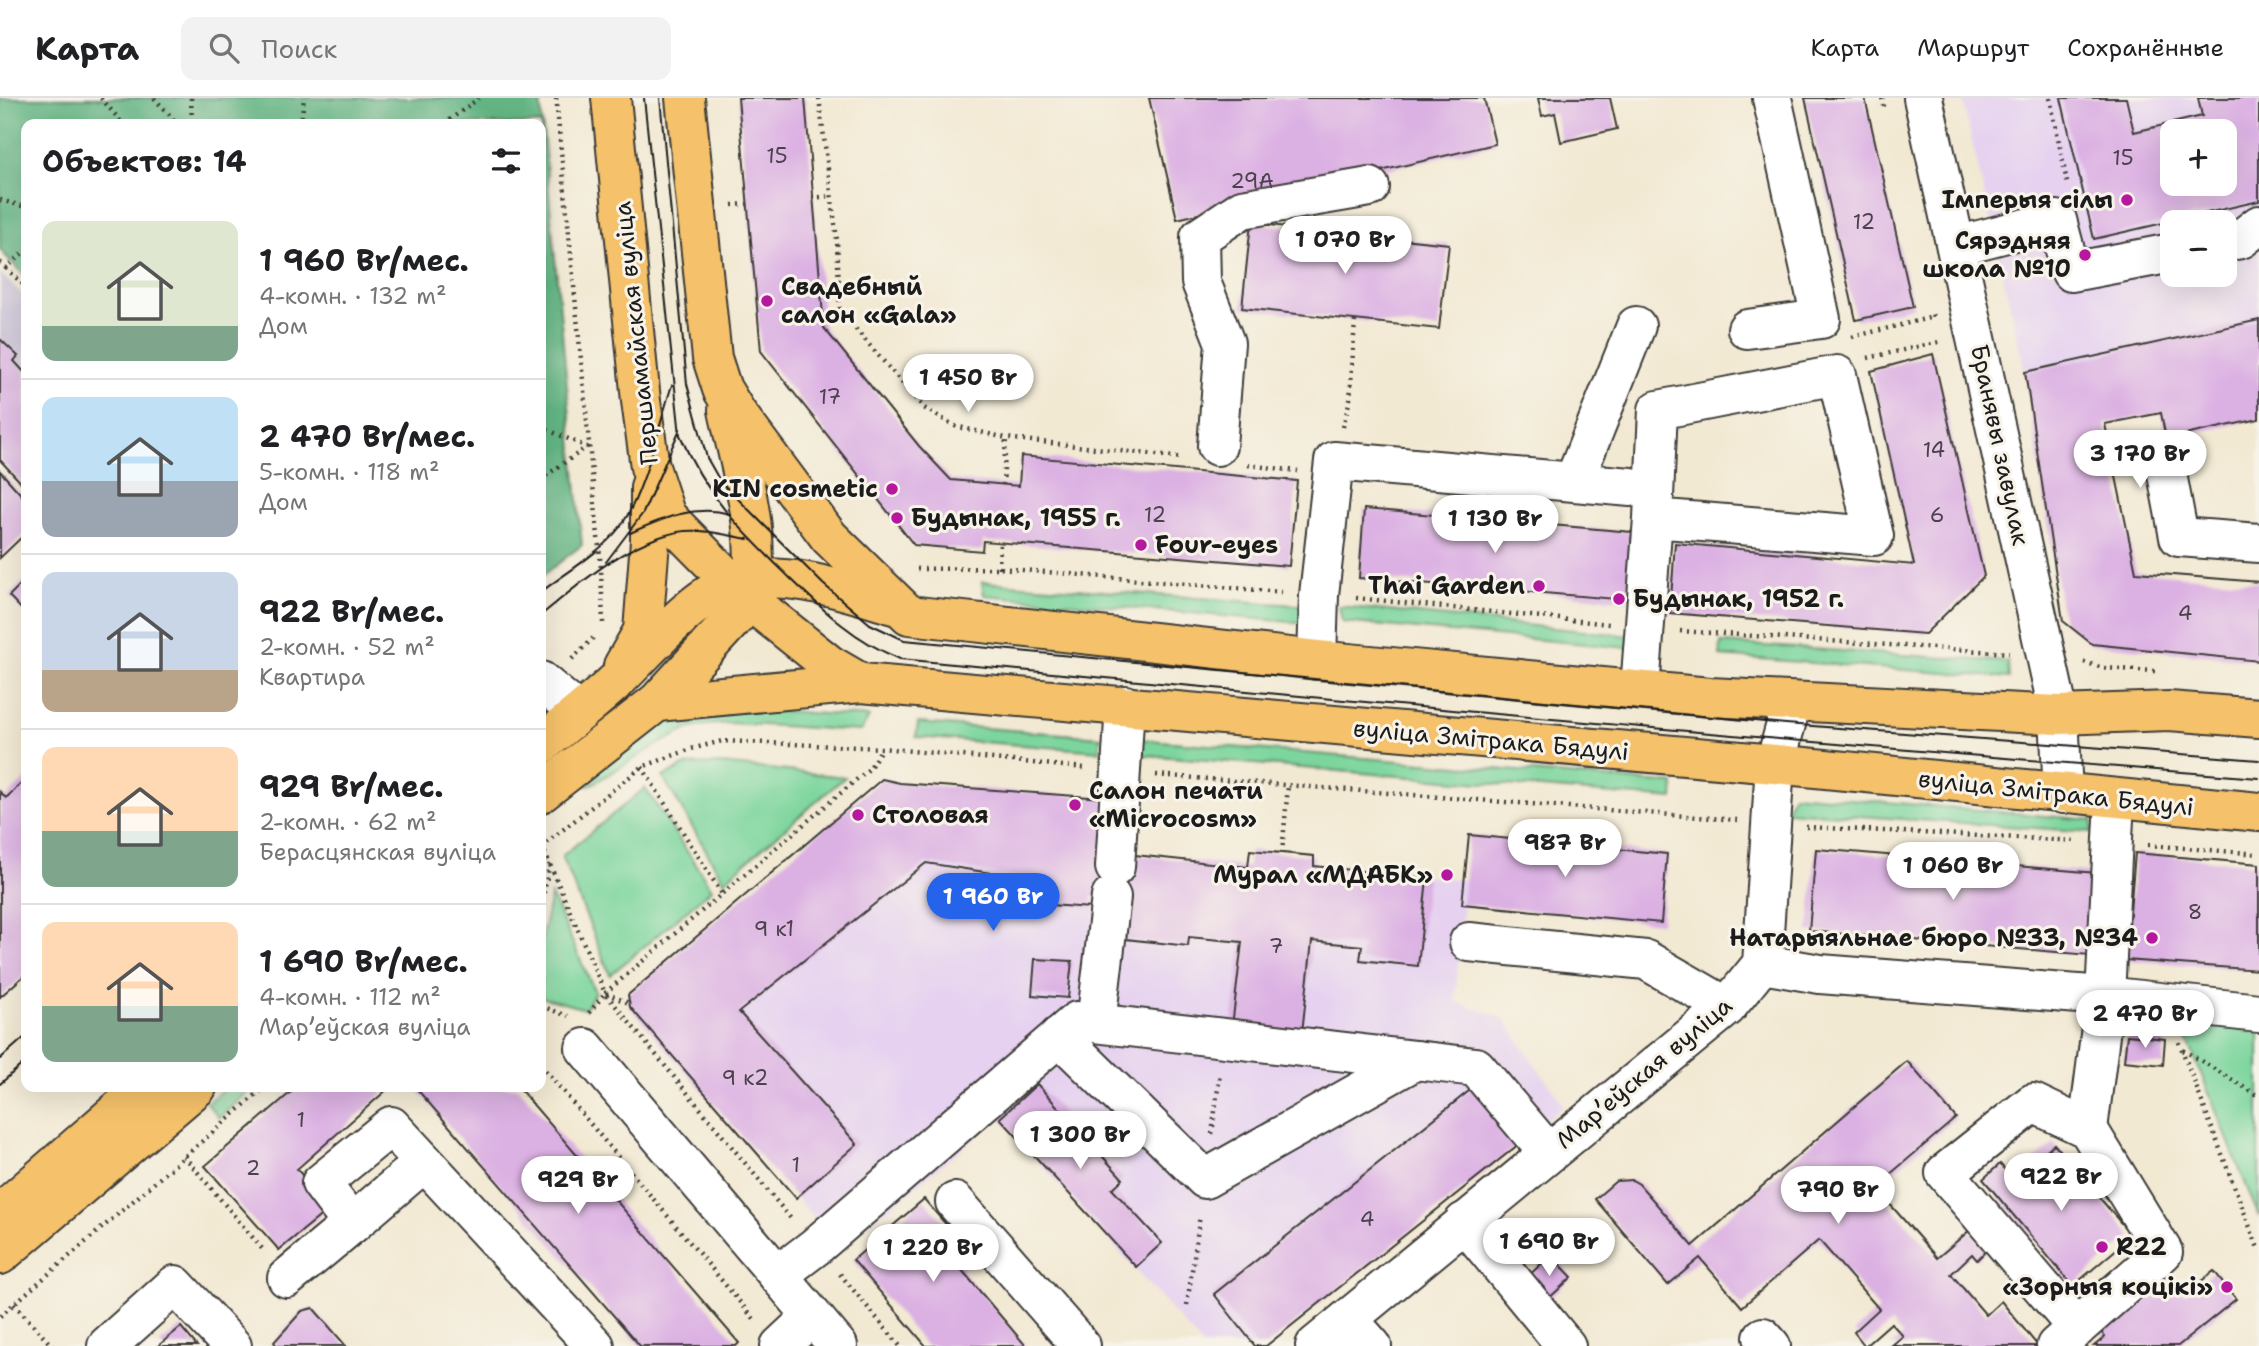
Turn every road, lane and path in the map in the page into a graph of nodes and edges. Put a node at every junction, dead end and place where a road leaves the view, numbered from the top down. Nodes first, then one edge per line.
1 (101, 98) edge
2 (154, 98) edge
3 (191, 98) edge
4 (304, 98) edge
5 (479, 98) edge
6 (556, 98) edge
7 (611, 98) edge
8 (685, 98) edge
9 (819, 98) edge
10 (1772, 98) edge
11 (1882, 98) edge
12 (1923, 98) edge
13 (2050, 98) edge
14 (119, 119) edge
15 (173, 119) edge
16 (192, 119) edge
17 (302, 119) edge
18 (451, 119) edge
19 (1888, 124) dead end
20 (1370, 187) dead end
21 (832, 196) junction
22 (812, 198) dead end
23 (0, 200) edge
24 (21, 206) edge
25 (2057, 220) junction
26 (2259, 225) edge
27 (2237, 240) edge
28 (1956, 246) junction
29 (21, 254) edge
30 (2160, 255) edge
31 (0, 262) edge
32 (6, 268) junction
33 (21, 282) edge
34 (1930, 304) dead end
35 (1821, 319) junction
36 (1355, 320) dead end
37 (1636, 326) dead end
38 (1747, 329) dead end
39 (1939, 342) dead end
40 (1837, 375) junction
41 (725, 394) junction
42 (546, 429) edge
43 (1006, 438) junction
44 (587, 447) junction
45 (1217, 456) junction
46 (2164, 458) dead end
47 (650, 467) junction
48 (1334, 468) junction
49 (546, 476) edge
50 (1574, 481) junction
51 (1003, 485) dead end
52 (1630, 487) dead end
53 (1654, 518) junction
54 (1000, 542) dead end
55 (2259, 543) edge
56 (910, 565) dead end
57 (999, 568) junction
58 (745, 588) junction
59 (1319, 595) junction
60 (901, 608) junction
61 (603, 628) dead end
62 (1646, 628) junction
63 (2009, 654) dead end
64 (1317, 660) junction
65 (2077, 660) dead end
66 (2158, 671) dead end
67 (614, 683) junction
68 (861, 683) junction
69 (546, 685) edge
70 (1640, 689) junction
71 (657, 702) junction
72 (1792, 702) junction
73 (1125, 705) junction
74 (579, 713) junction
75 (2059, 715) junction
76 (2259, 718) edge
77 (546, 741) edge
78 (882, 748) dead end
79 (1775, 764) junction
80 (642, 767) dead end
81 (1288, 786) dead end
82 (546, 789) edge
83 (2063, 794) junction
84 (2115, 799) junction
85 (2259, 812) edge
86 (1792, 826) dead end
87 (2114, 843) junction
88 (546, 853) edge
89 (1282, 853) dead end
90 (2259, 854) edge
91 (551, 862) junction
92 (546, 884) edge
93 (722, 894) junction
94 (1469, 942) dead end
95 (1762, 964) junction
96 (605, 993) junction
97 (2105, 996) junction
98 (2164, 1002) junction
99 (631, 1004) dead end
100 (1727, 1007) junction
101 (546, 1009) edge
102 (2259, 1013) edge
103 (1096, 1023) junction
104 (579, 1029) junction
105 (1059, 1036) junction
106 (2182, 1050) junction
107 (1416, 1059) junction
108 (546, 1071) edge
109 (139, 1092) edge
110 (191, 1092) edge
111 (259, 1092) edge
112 (2259, 1096) edge
113 (2088, 1129) junction
114 (1551, 1150) junction
115 (183, 1156) junction
116 (422, 1164) junction
117 (955, 1202) dead end
118 (0, 1213) edge
119 (1464, 1222) junction
120 (352, 1224) junction
121 (815, 1247) junction
122 (2259, 1251) edge
123 (0, 1255) edge
124 (778, 1275) junction
125 (287, 1278) joint
126 (14, 1304) junction
127 (0, 1316) edge
128 (812, 1316) junction
129 (1360, 1332) edge
130 (770, 1336) edge
131 (2067, 1337) edge
132 (52, 1346) edge
133 (107, 1346) edge
134 (232, 1346) edge
135 (595, 1346) edge
136 (838, 1346) edge
137 (900, 1346) edge
138 (1081, 1346) edge
139 (1315, 1346) edge
140 (1566, 1346) edge

1 - 14 path
2 - 15 path
3 - 16 path
4 - 17 path
5 - 18 path
6 - 44 path
7 - 47 main road, Першамайская вуліца
8 - 41 main road
9 - 21 path
10 - 35 street
11 - 19 path
12 - 28 street, Бранявы завулак
13 - 25 path
20 - 45 street
21 - 22 path
21 - 43 path
23 - 24 path
25 - 28 street
25 - 30 street
26 - 27 street
28 - 75 street, Бранявы завулак
29 - 32 path
31 - 32 path
32 - 33 path
34 - 35 path
35 - 38 street
36 - 48 path
37 - 50 street
39 - 40 path
40 - 53 street
40 - 53 street
41 - 58 main road
41 - 60 main road
42 - 44 path
43 - 45 path
43 - 51 path
44 - 49 path
44 - 61 path
45 - 48 path
46 - 55 street
47 - 58 main road, Першамайская вуліца
47 - 67 main road
48 - 50 street
48 - 59 street
50 - 52 street
53 - 62 street
54 - 57 path
56 - 57 path
57 - 59 path
58 - 60 main road
58 - 67 main road
58 - 68 main road, вуліца Змітрака Бядулі
58 - 71 main road
59 - 62 path
59 - 64 street
60 - 64 main road
62 - 63 path
62 - 70 street
64 - 70 main road
65 - 66 path
67 - 74 main road
68 - 71 main road
68 - 73 main road, вуліца Змітрака Бядулі
69 - 74 street
70 - 72 main road
71 - 82 main road
72 - 75 main road
72 - 79 street
73 - 79 main road, вуліца Змітрака Бядулі
73 - 103 street
74 - 77 main road
75 - 76 main road
75 - 83 street, Бранявы завулак
78 - 93 path
79 - 83 main road, вуліца Змітрака Бядулі
79 - 95 street
80 - 93 path
81 - 89 path
83 - 84 main road, вуліца Змітрака Бядулі
84 - 85 main road, вуліца Змітрака Бядулі
84 - 87 street
86 - 87 path
87 - 90 path
87 - 97 street
88 - 91 path
91 - 92 path
91 - 96 path
93 - 96 path
94 - 100 street
95 - 97 street
95 - 100 street, Марʼеўская вуліца
96 - 99 path
96 - 104 path
96 - 121 path
97 - 98 street
97 - 113 street
98 - 102 street
98 - 106 path
100 - 114 street, Марʼеўская вуліца
101 - 104 path
103 - 105 street
103 - 107 street
104 - 124 street
105 - 107 street
105 - 121 street
106 - 112 path
106 - 122 path
107 - 114 street
108 - 130 path
109 - 118 main road
110 - 123 main road
111 - 115 path
113 - 131 street
113 - 131 street
114 - 119 street, Марʼеўская вуліца
115 - 125 path
115 - 126 path
116 - 120 street
116 - 120 street
116 - 135 street
117 - 138 street
119 - 129 street, Марʼеўская вуліца
119 - 140 street
120 - 125 street
121 - 124 street
121 - 137 path
124 - 128 street
126 - 127 path
126 - 132 path
128 - 130 street
128 - 136 street
129 - 139 street, Марʼеўская вуліца
133 - 134 street

